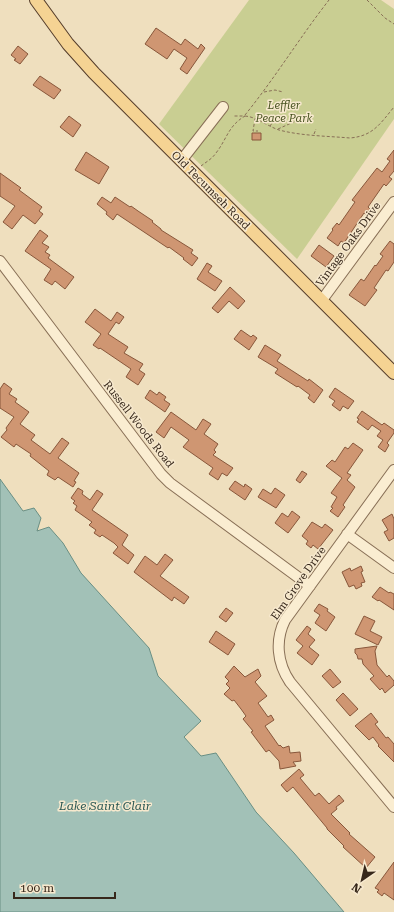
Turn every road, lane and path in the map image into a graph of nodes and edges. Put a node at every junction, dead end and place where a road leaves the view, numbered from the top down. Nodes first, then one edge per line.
1 (36, 0) edge
2 (329, 0) edge
3 (367, 0) edge
4 (394, 24) edge
5 (264, 92) junction
6 (283, 92) dead end
7 (223, 107) dead end
8 (394, 107) edge
9 (278, 115) dead end
10 (234, 116) dead end
11 (245, 116) junction
12 (256, 119) junction
13 (298, 120) dead end
14 (270, 126) junction
15 (277, 129) junction
16 (316, 129) dead end
17 (258, 131) dead end
18 (314, 135) junction
19 (181, 161) junction
20 (192, 171) junction
21 (394, 202) edge
22 (0, 261) edge
23 (322, 300) junction
24 (394, 373) edge
25 (394, 470) edge
26 (347, 534) junction
27 (394, 568) edge
28 (310, 586) junction
29 (394, 807) edge

1 - 19 main road, Old Tecumseh Road
2 - 5 path
3 - 4 path
5 - 6 path
5 - 11 path
7 - 19 street
8 - 18 path
9 - 14 path
10 - 11 path
11 - 12 path
11 - 20 path
12 - 14 path
12 - 17 path
13 - 15 path
14 - 15 path
15 - 18 path
16 - 18 path
19 - 20 main road, Old Tecumseh Road
20 - 23 main road, Old Tecumseh Road
21 - 23 street, Vintage Oaks Drive
22 - 28 street, Russell Woods Road
23 - 24 main road, Old Tecumseh Road
25 - 26 street, Elm Grove Drive
26 - 27 street
26 - 28 street, Elm Grove Drive
28 - 29 street, Elm Grove Drive

